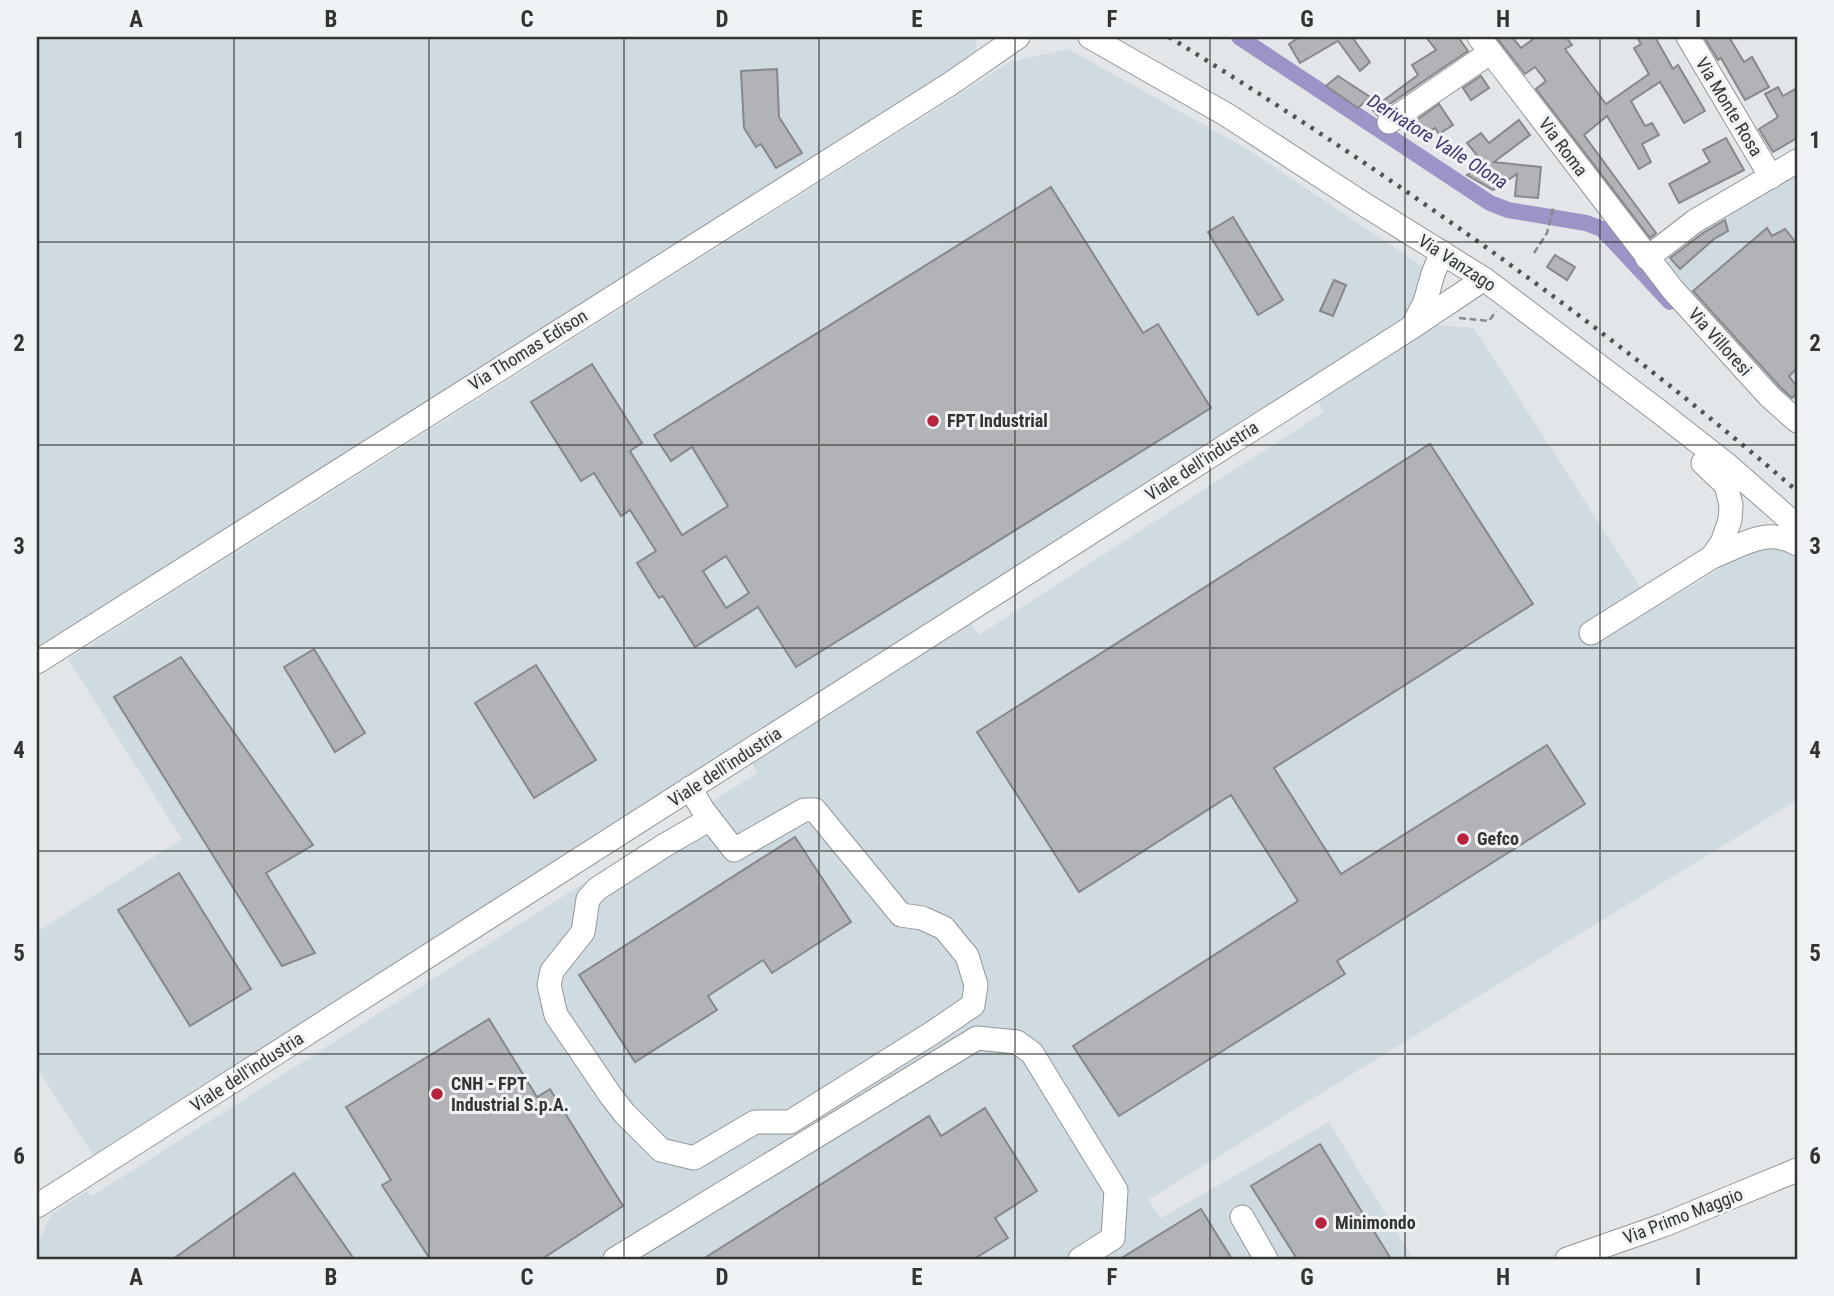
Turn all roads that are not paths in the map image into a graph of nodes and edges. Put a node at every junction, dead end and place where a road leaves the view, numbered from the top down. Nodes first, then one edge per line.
1 (989, 37) edge
2 (1018, 37) edge
3 (1090, 37) edge
4 (1688, 37) edge
5 (1485, 45) edge
6 (984, 60) junction
7 (1389, 122) dead end
8 (1797, 161) edge
9 (1771, 177) junction
10 (1442, 252) junction
11 (1647, 258) junction
12 (1484, 279) junction
13 (1412, 327) junction
14 (1661, 412) junction
15 (1797, 421) edge
16 (1768, 502) junction
17 (1730, 520) junction
18 (1797, 526) edge
19 (1749, 540) junction
20 (1797, 544) edge
21 (1712, 557) junction
22 (1591, 633) dead end
23 (37, 662) edge
24 (691, 788) junction
25 (710, 820) junction
26 (1797, 1170) edge
27 (37, 1206) edge
28 (1242, 1217) dead end
29 (615, 1259) edge
30 (1080, 1259) edge
31 (1266, 1259) edge
32 (1567, 1259) edge

1 - 6 street
2 - 6 street, Via Thomas Edison
3 - 10 street, Via Vanzago
4 - 9 street, Via Monte Rosa
5 - 7 street
5 - 11 street, Via Roma
6 - 23 street, Via Thomas Edison
8 - 9 street
9 - 11 street
10 - 12 street, Via Vanzago
10 - 13 street
11 - 15 street, Via Villoresi
12 - 13 street, Viale dell'industria
12 - 14 street, Via Vanzago
13 - 24 street, Viale dell'industria
14 - 16 street, Via Vanzago
14 - 17 street
16 - 17 street
16 - 18 street, Via Vanzago
16 - 19 street
17 - 21 street
19 - 20 street
19 - 21 street
21 - 22 street
24 - 25 street
24 - 27 street, Viale dell'industria
25 - 25 street
26 - 32 street, Via Primo Maggio
28 - 31 street
29 - 30 street

